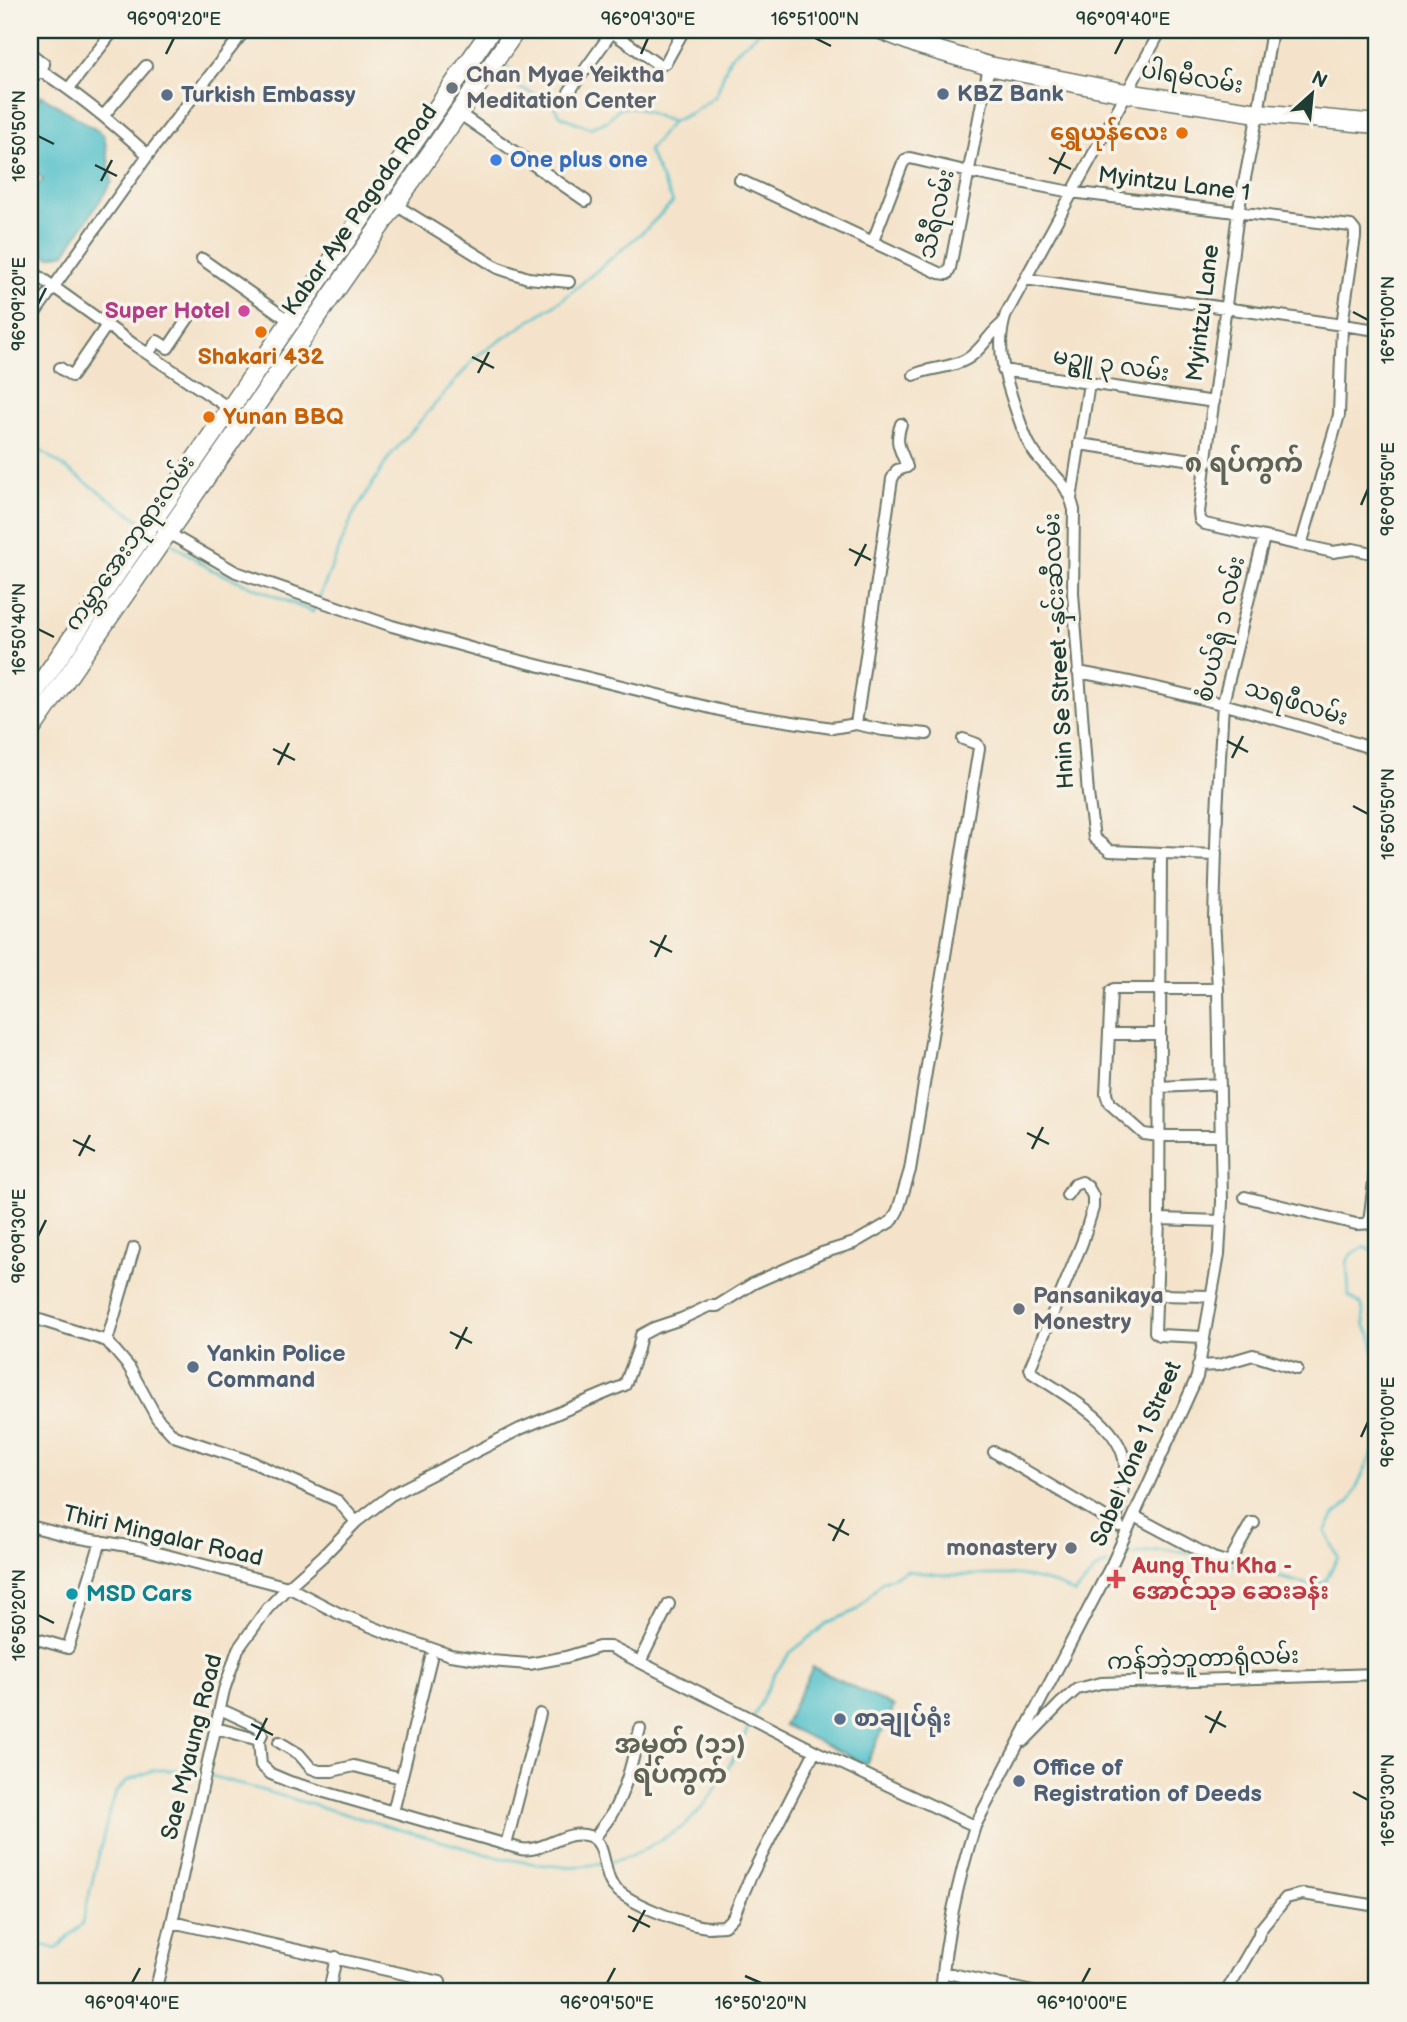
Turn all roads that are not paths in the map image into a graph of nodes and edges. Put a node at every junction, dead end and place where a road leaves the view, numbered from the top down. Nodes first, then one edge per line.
1 (114, 30) edge
2 (244, 30) edge
3 (491, 30) edge
4 (516, 30) edge
5 (881, 30) edge
6 (1161, 30) edge
7 (1272, 30) edge
8 (611, 31) edge
9 (681, 35) dead end
10 (30, 53) edge
11 (146, 66) dead end
12 (989, 66) junction
13 (41, 71) junction
14 (30, 79) edge
15 (69, 88) junction
16 (569, 92) dead end
17 (1126, 93) junction
18 (457, 112) junction
19 (1258, 113) junction
20 (104, 115) junction
21 (1371, 122) edge
22 (148, 155) junction
23 (969, 172) junction
24 (740, 180) dead end
25 (1072, 192) junction
26 (586, 201) dead end
27 (394, 204) junction
28 (1238, 213) junction
29 (873, 241) junction
30 (202, 259) dead end
31 (30, 271) edge
32 (1025, 279) junction
33 (569, 282) dead end
34 (52, 287) junction
35 (1224, 308) junction
36 (193, 311) dead end
37 (30, 320) edge
38 (290, 321) junction
39 (1002, 324) junction
40 (107, 325) junction
41 (1342, 325) junction
42 (1377, 330) edge
43 (305, 332) junction
44 (148, 354) junction
45 (60, 368) dead end
46 (1003, 370) junction
47 (914, 375) dead end
48 (1089, 383) junction
49 (1213, 402) junction
50 (238, 414) junction
51 (901, 424) dead end
52 (1079, 444) junction
53 (1207, 462) junction
54 (1071, 499) junction
55 (150, 526) junction
56 (168, 533) junction
57 (1264, 537) junction
58 (1301, 545) junction
59 (1377, 554) edge
60 (124, 563) junction
61 (140, 574) junction
62 (1078, 672) junction
63 (30, 699) edge
64 (1223, 703) junction
65 (856, 724) junction
66 (30, 731) edge
67 (927, 734) dead end
68 (963, 738) dead end
69 (1377, 750) edge
70 (1161, 853) junction
71 (1215, 855) junction
72 (1160, 988) junction
73 (1218, 989) junction
74 (1109, 1034) junction
75 (1160, 1034) junction
76 (1220, 1084) junction
77 (1160, 1087) junction
78 (1159, 1136) junction
79 (1221, 1136) junction
80 (1377, 1157) edge
81 (1067, 1195) dead end
82 (1244, 1197) dead end
83 (1159, 1219) junction
84 (1221, 1222) junction
85 (1373, 1223) edge
86 (135, 1248) dead end
87 (1156, 1295) junction
88 (1211, 1296) junction
89 (30, 1317) edge
90 (1203, 1337) junction
91 (107, 1341) junction
92 (1198, 1366) junction
93 (1297, 1369) dead end
94 (994, 1452) dead end
95 (1134, 1516) junction
96 (356, 1522) junction
97 (1115, 1523) junction
98 (1254, 1524) dead end
99 (30, 1526) edge
100 (1128, 1532) junction
101 (101, 1541) junction
102 (288, 1587) junction
103 (669, 1604) dead end
104 (30, 1637) edge
105 (431, 1658) dead end
106 (640, 1662) junction
107 (1377, 1674) edge
108 (220, 1709) junction
109 (540, 1714) dead end
110 (216, 1728) junction
111 (639, 1729) dead end
112 (260, 1740) junction
113 (279, 1742) dead end
114 (815, 1751) junction
115 (1014, 1751) junction
116 (401, 1779) junction
117 (393, 1812) junction
118 (975, 1826) junction
119 (594, 1839) junction
120 (506, 1845) junction
121 (1377, 1906) edge
122 (172, 1922) junction
123 (337, 1957) junction
124 (943, 1972) junction
125 (440, 1982) dead end
126 (155, 1992) edge
127 (329, 1992) edge
128 (941, 1992) edge
129 (1032, 1992) edge
130 (1226, 1992) edge

1 - 15 street
2 - 22 street
3 - 38 main road
4 - 18 main road, Kabar Aye Pagoda Road
5 - 12 main road, ပါရမီလမ်း
6 - 17 street, Hnin Se Street -နှင်းဆီလမ်း
7 - 19 street, Myintzu Lane
8 - 9 street
8 - 16 street
10 - 13 street
11 - 20 street
12 - 17 main road, ပါရမီလမ်း
12 - 23 street, သီရီလမ်း
13 - 14 street
13 - 15 street
15 - 20 street
17 - 19 main road, ပါရမီလမ်း
17 - 25 street, Hnin Se Street -နှင်းဆီလမ်း
18 - 26 street
18 - 27 main road, Kabar Aye Pagoda Road
19 - 21 main road, ပါရမီလမ်း
19 - 28 street, Myintzu Lane
20 - 22 street
22 - 34 street
23 - 25 street, Myintzu Lane 1
23 - 29 street, Myintzu Lane 1
23 - 29 street, သီရီလမ်း
24 - 29 street, သီရီလမ်း
25 - 28 street, Myintzu Lane 1
25 - 32 street, Hnin Se Street -နှင်းဆီလမ်း
27 - 33 street
27 - 43 main road, Kabar Aye Pagoda Road
28 - 35 street, Myintzu Lane
28 - 41 street, Myintzu Lane 1
30 - 38 street
31 - 34 street
32 - 35 street
32 - 39 street, Hnin Se Street -နှင်းဆီလမ်း
34 - 37 street
34 - 40 street
35 - 41 street
35 - 49 street, Myintzu Lane
36 - 44 street
38 - 43 street
38 - 50 main road
39 - 46 street, Hnin Se Street -နှင်းဆီလမ်း
39 - 47 street
40 - 44 street
40 - 45 street
41 - 42 street
41 - 58 street
43 - 50 main road, Kabar Aye Pagoda Road
44 - 50 street
46 - 48 street, မဥ္ဇူ ၃ လမ်း
46 - 54 street, Hnin Se Street -နှင်းဆီလမ်း
48 - 49 street, မဥ္ဇူ ၃ လမ်း
48 - 52 street
49 - 53 street, Myintzu Lane
50 - 55 main road, ကမ္ဘာအေးဘုရားလမ်း
50 - 56 main road, ကမ္ဘာအေးဘုရားလမ်း
51 - 65 street
52 - 53 street
52 - 54 street
53 - 57 street, Myintzu Lane
54 - 62 street, Hnin Se Street -နှင်းဆီလမ်း
55 - 56 street
55 - 60 main road, ကမ္ဘာအေးဘုရားလမ်း
56 - 61 main road, ကမ္ဘာအေးဘုရားလမ်း
56 - 65 street
57 - 58 street
57 - 64 street, စံပယ်ရုံ ၁ လမ်း
58 - 59 street
60 - 61 main road
60 - 63 main road, ကမ္ဘာအေးဘုရားလမ်း
61 - 66 main road, ကမ္ဘာအေးဘုရားလမ်း
62 - 64 street, သရဖီလမ်း
62 - 70 street, Hnin Se Street -နှင်းဆီလမ်း
64 - 69 street, သရဖီလမ်း
64 - 71 street, စံပယ်ရုံ ၁ လမ်း
65 - 67 street
68 - 96 street, Sae Myaung Road
70 - 71 street, Hnin Se Street -နှင်းဆီလမ်း
70 - 72 street
71 - 73 street, Sabel Yone 1 Street
72 - 73 street
72 - 74 street
72 - 75 street
73 - 76 street, Sabel Yone 1 Street
74 - 75 street
74 - 78 street
75 - 77 street
76 - 77 street
76 - 79 street, Sabel Yone 1 Street
77 - 78 street
78 - 79 street
78 - 83 street
79 - 84 street, Sabel Yone 1 Street
80 - 85 street
81 - 97 street
82 - 85 street
83 - 84 street
83 - 87 street
84 - 88 street, Sabel Yone 1 Street
86 - 91 street
87 - 88 street
87 - 90 street
88 - 90 street, Sabel Yone 1 Street
89 - 91 street
90 - 92 street, Sabel Yone 1 Street
91 - 96 street
92 - 93 street
92 - 95 street, Sabel Yone 1 Street
94 - 97 street
95 - 98 street
95 - 100 street, Sabel Yone 1 Street
96 - 102 street, Sae Myaung Road
97 - 100 street
99 - 101 street, Thiri Mingalar Road
100 - 115 street, Sabel Yone 1 Street
101 - 102 street, Thiri Mingalar Road
101 - 104 street
102 - 106 street, Thiri Mingalar Road
102 - 108 street, Sae Myaung Road
103 - 106 street
105 - 116 street
106 - 114 street, Thiri Mingalar Road
107 - 115 street, ကန်ဘဲ့ဘူတာရုံလမ်း
108 - 110 street, Sae Myaung Road
108 - 112 street
109 - 120 street
110 - 112 street
110 - 122 street, Sae Myaung Road
111 - 119 street
112 - 117 street
113 - 116 street
114 - 118 street, Thiri Mingalar Road
114 - 119 street
115 - 118 street, Sabel Yone 1 Street
116 - 117 street
117 - 120 street
118 - 124 street, Sabel Yone 1 Street
119 - 120 street
121 - 130 street
122 - 123 street
122 - 126 street, Sae Myaung Road
123 - 125 street
123 - 127 street
124 - 128 street, Sabel Yone 1 Street
124 - 129 street

